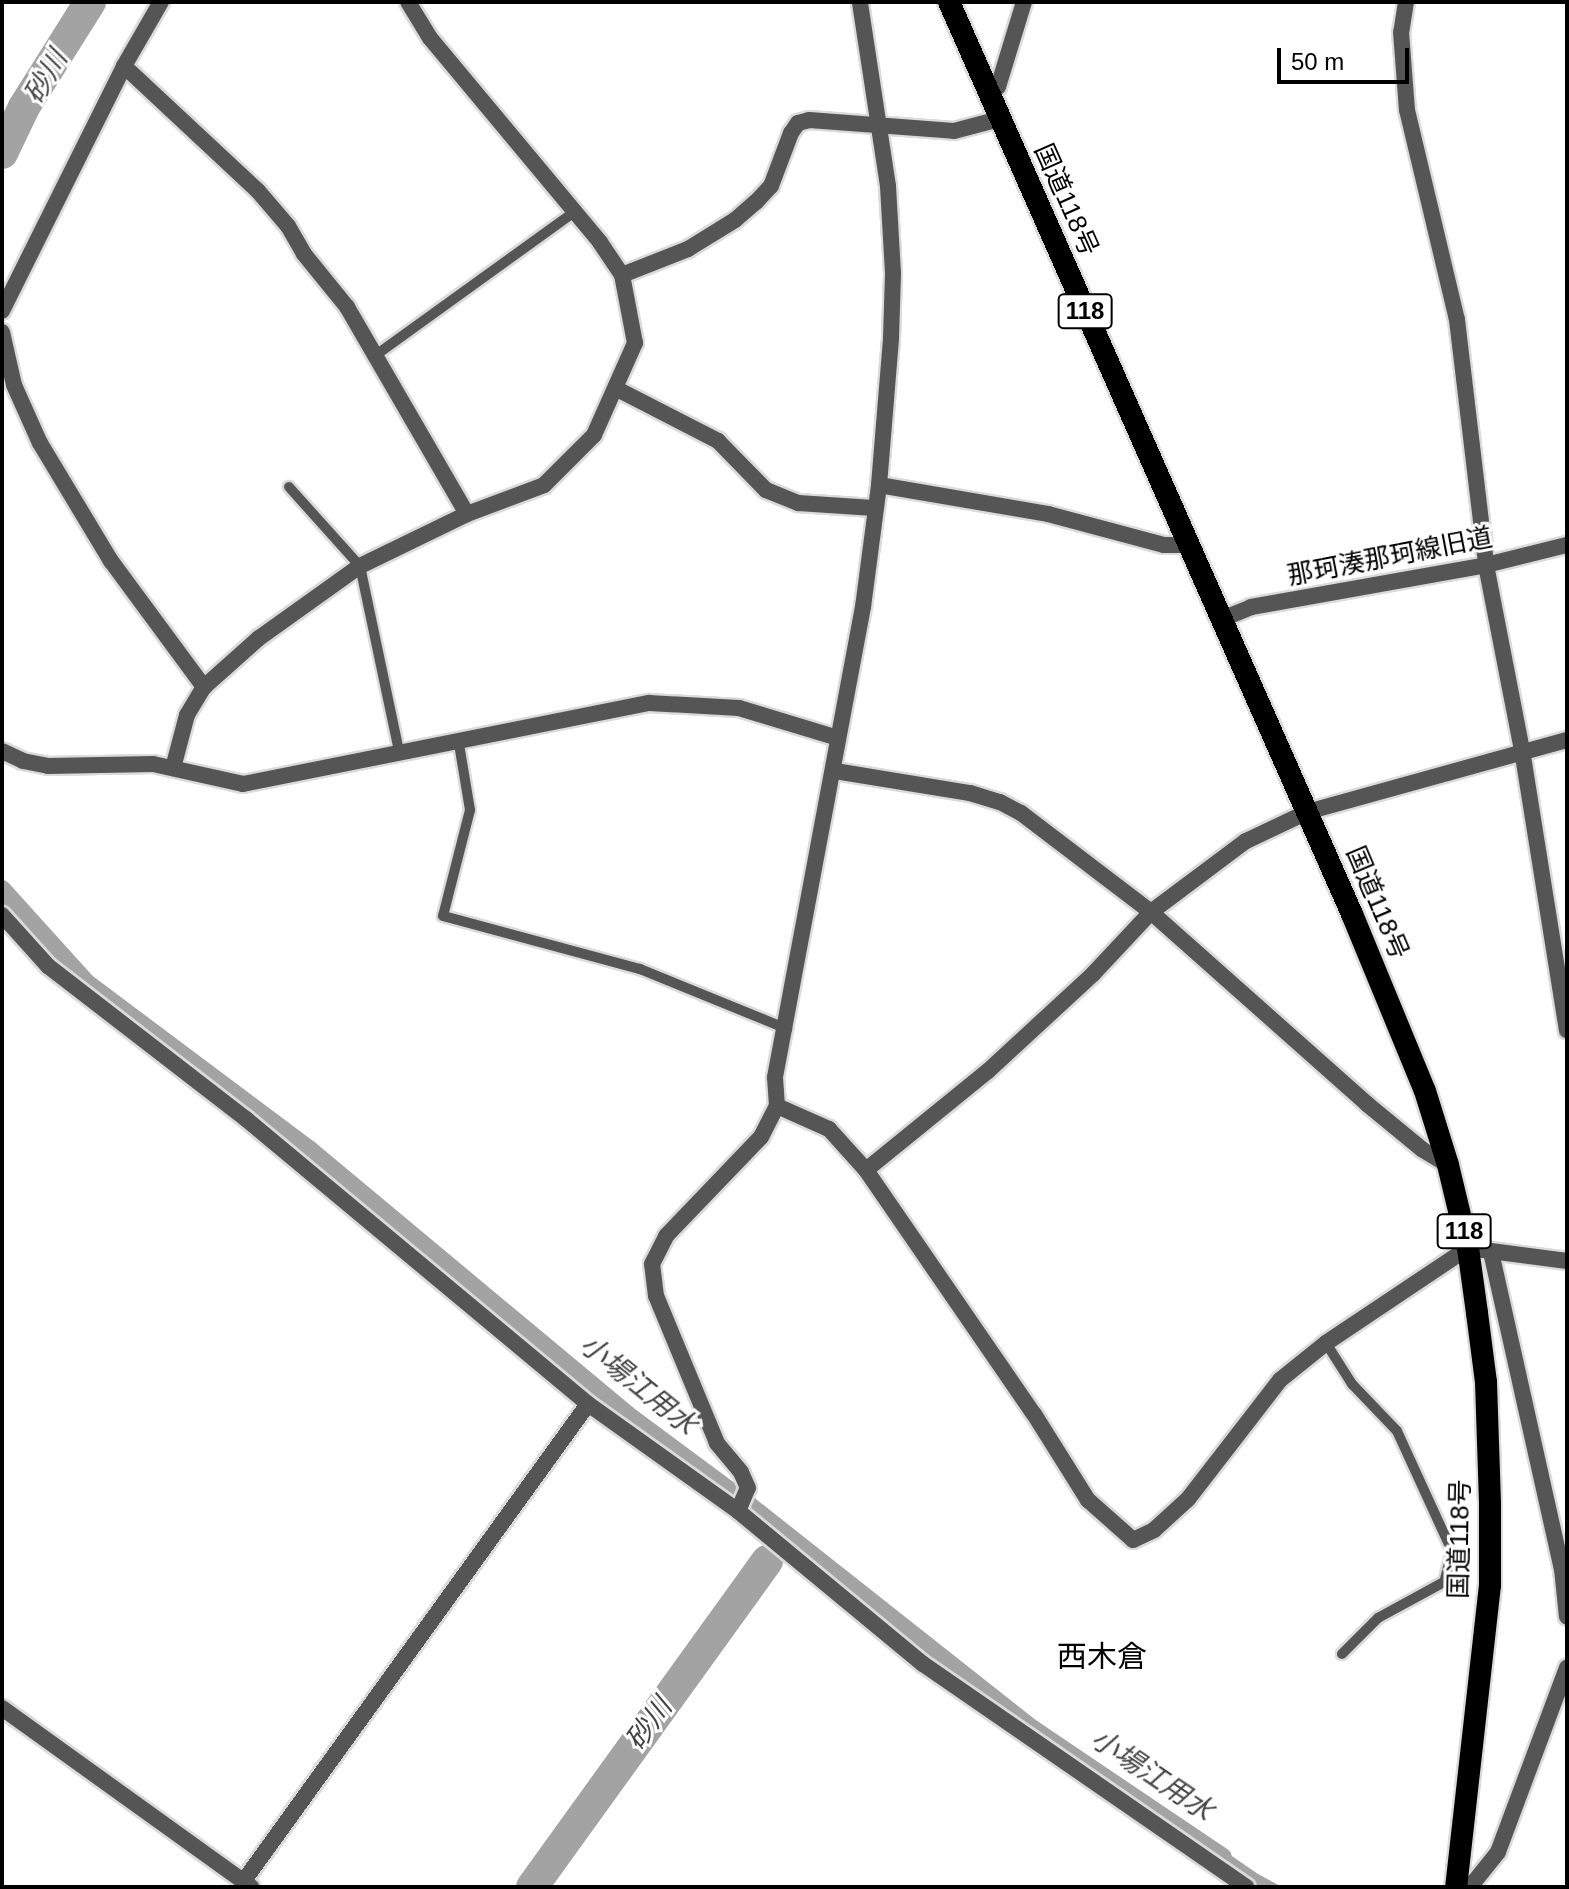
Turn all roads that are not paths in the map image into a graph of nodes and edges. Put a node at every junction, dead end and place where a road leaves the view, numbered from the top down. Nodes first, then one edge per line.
1 (161, 2) edge
2 (408, 2) edge
3 (860, 2) edge
4 (949, 2) edge
5 (1024, 2) edge
6 (1406, 2) edge
7 (124, 66) junction
8 (989, 94) junction
9 (999, 119) junction
10 (877, 126) junction
11 (576, 211) junction
12 (622, 275) junction
13 (2, 311) edge
14 (2, 332) edge
15 (376, 355) junction
16 (617, 389) junction
17 (879, 485) junction
18 (289, 487) dead end
19 (874, 508) junction
20 (467, 514) junction
21 (1191, 545) junction
22 (1567, 545) edge
23 (1486, 565) junction
24 (360, 566) junction
25 (1222, 619) junction
26 (204, 687) junction
27 (838, 738) junction
28 (1567, 740) edge
29 (459, 744) junction
30 (1522, 750) junction
31 (2, 751) edge
32 (400, 755) junction
33 (173, 768) junction
34 (835, 771) junction
35 (1307, 812) junction
36 (1151, 912) junction
37 (2, 915) edge
38 (787, 1029) junction
39 (1567, 1030) edge
40 (777, 1106) junction
41 (1448, 1165) junction
42 (866, 1170) junction
43 (1468, 1248) junction
44 (1491, 1252) junction
45 (1567, 1261) edge
46 (1326, 1343) junction
47 (588, 1404) junction
48 (743, 1501) junction
49 (1567, 1617) edge
50 (1342, 1654) dead end
51 (1567, 1667) edge
52 (2, 1708) edge
53 (247, 1884) edge
54 (1246, 1887) edge
55 (1456, 1887) edge
56 (1470, 1887) edge

1 - 7 street
2 - 11 street
3 - 10 street
4 - 8 highway, 国道118号 / 118
5 - 8 street
6 - 23 street
7 - 13 street
7 - 15 street
8 - 9 highway, 国道118号 / 118
9 - 10 street
9 - 21 highway, 国道118号 / 118
10 - 12 street
10 - 17 street
11 - 12 street
11 - 15 lane
12 - 16 street
14 - 26 street
15 - 20 street
16 - 19 street
16 - 20 street
17 - 19 street
17 - 21 street
18 - 24 lane
19 - 27 street
20 - 24 street
21 - 25 highway, 国道118号 / 118
22 - 23 street, 那珂湊那珂線旧道
23 - 25 street, 那珂湊那珂線旧道
23 - 30 street
24 - 26 street
24 - 32 lane
25 - 35 highway, 国道118号 / 118
26 - 33 street
27 - 29 street
27 - 34 street
28 - 30 street
29 - 32 street
29 - 38 lane
30 - 35 street
30 - 39 street
31 - 33 street
32 - 33 street
34 - 36 street
34 - 38 street
35 - 36 street
35 - 41 highway, 国道118号 / 118
36 - 41 street
36 - 42 street
37 - 47 street
38 - 40 street
40 - 42 street
40 - 48 street
41 - 43 highway, 国道118号 / 118
42 - 46 street
43 - 44 street
43 - 46 street
43 - 55 highway, 国道118号 / 118
44 - 45 street
44 - 49 street
46 - 50 lane
47 - 48 street
47 - 53 street
48 - 54 street
51 - 56 street
52 - 53 street

